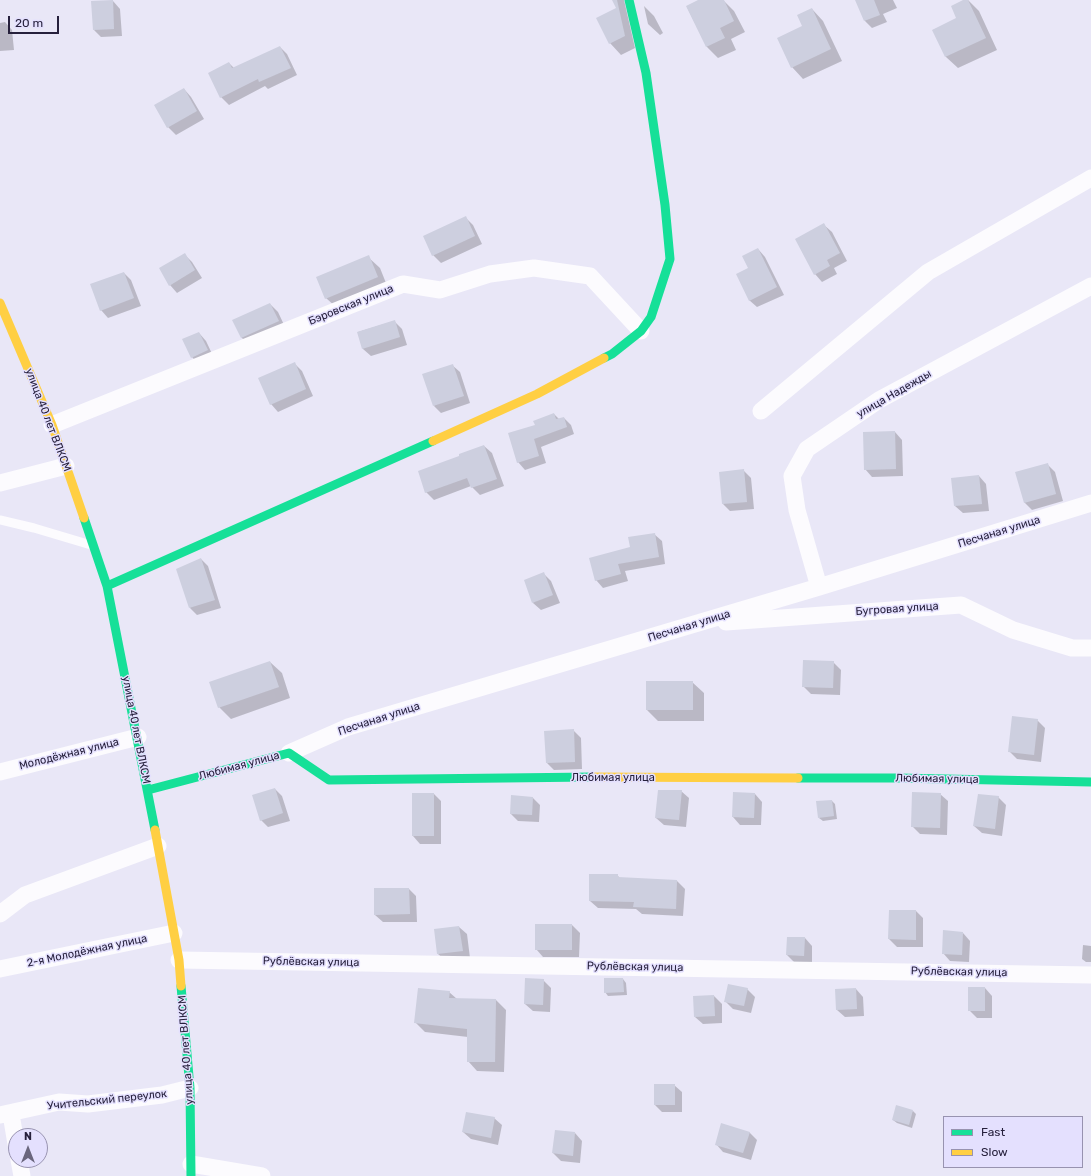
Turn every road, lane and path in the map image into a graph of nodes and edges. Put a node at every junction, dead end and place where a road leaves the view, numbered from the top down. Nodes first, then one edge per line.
1 (629, 0) edge
2 (1091, 178) edge
3 (1091, 286) edge
4 (0, 303) edge
5 (641, 331) junction
6 (761, 411) dead end
7 (52, 425) junction
8 (66, 466) junction
9 (0, 483) edge
10 (1091, 503) edge
11 (0, 520) edge
12 (93, 546) junction
13 (107, 586) junction
14 (819, 587) junction
15 (694, 624) junction
16 (1091, 648) edge
17 (138, 737) junction
18 (289, 753) junction
19 (0, 772) edge
20 (1091, 782) edge
21 (148, 790) junction
22 (158, 846) junction
23 (0, 914) edge
24 (174, 933) junction
25 (179, 960) junction
26 (0, 969) edge
27 (1091, 974) edge
28 (190, 1088) junction
29 (5, 1115) edge
30 (10, 1128) edge
31 (191, 1170) edge
32 (262, 1176) edge

1 - 5 street
2 - 6 street
3 - 14 street, улица Надежды
4 - 7 street, улица 40 лет ВЛКСМ
5 - 7 street, Бэровская улица
5 - 13 street
7 - 8 street, улица 40 лет ВЛКСМ
8 - 9 street
8 - 12 street, улица 40 лет ВЛКСМ
10 - 14 street, Песчаная улица
11 - 12 lane
12 - 13 street, улица 40 лет ВЛКСМ
13 - 17 street, улица 40 лет ВЛКСМ
14 - 15 street, Песчаная улица
15 - 16 street, Бугровая улица
15 - 18 street, Песчаная улица
17 - 19 street, Молодёжная улица
17 - 21 street, улица 40 лет ВЛКСМ
18 - 20 street, Любимая улица
18 - 21 street, Любимая улица
21 - 22 street, улица 40 лет ВЛКСМ
22 - 23 street
22 - 24 street, улица 40 лет ВЛКСМ
24 - 25 street, улица 40 лет ВЛКСМ
24 - 26 street, 2-я Молодёжная улица
25 - 27 street, Рублёвская улица
25 - 28 street, улица 40 лет ВЛКСМ
28 - 29 street, Учительский переулок
28 - 31 street, улица 40 лет ВЛКСМ
29 - 30 street
31 - 32 street

